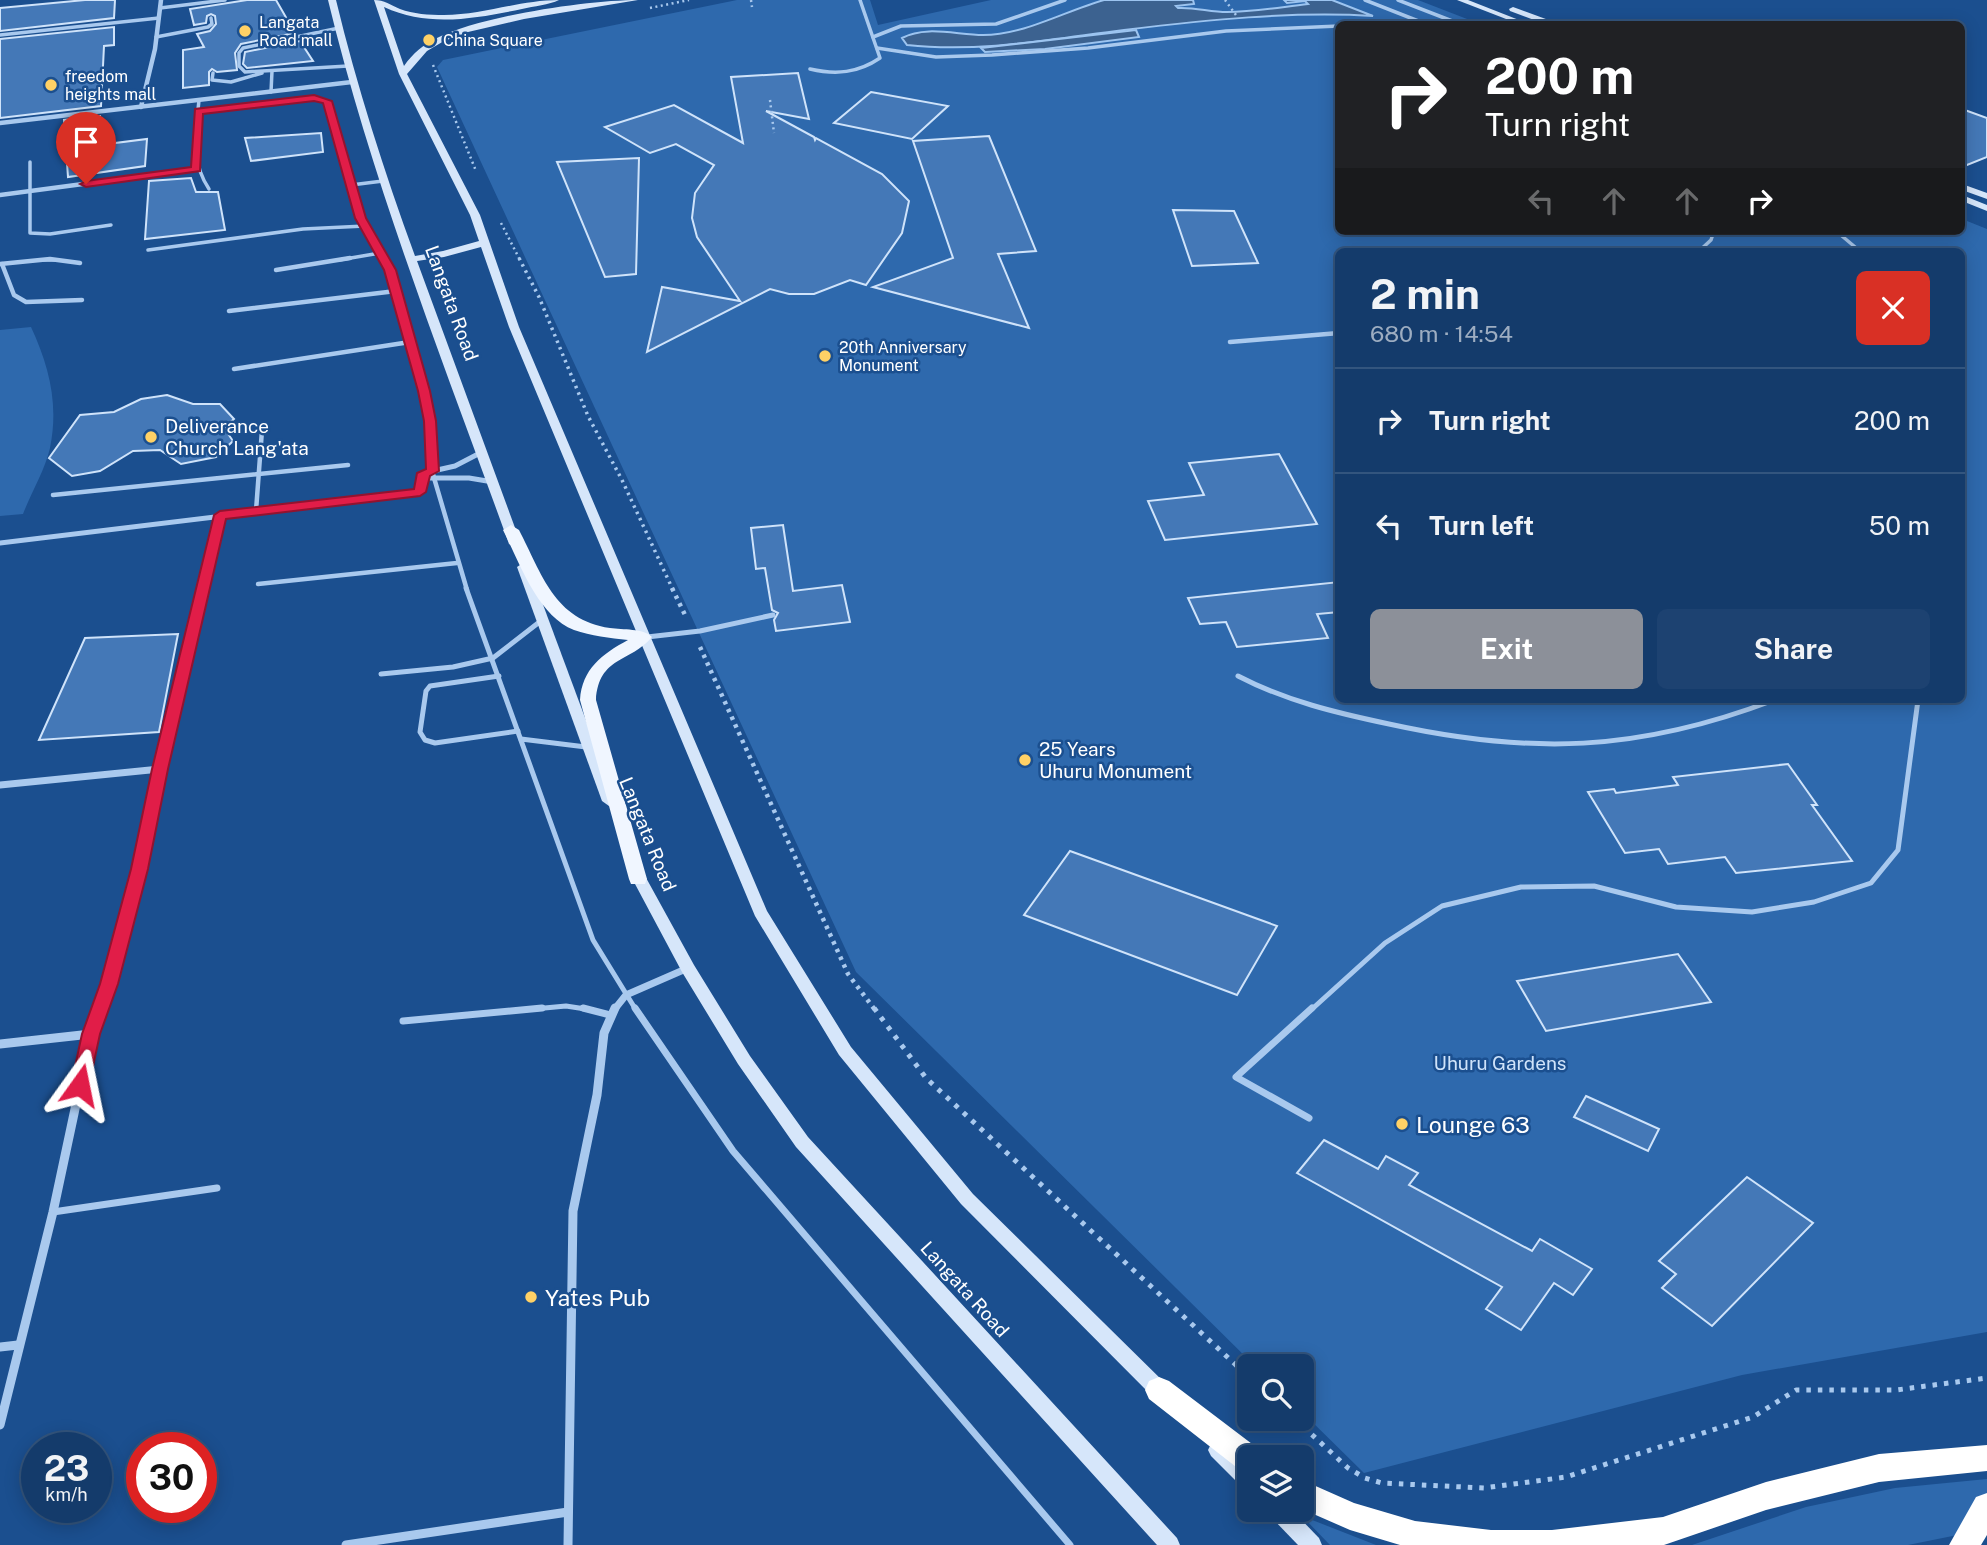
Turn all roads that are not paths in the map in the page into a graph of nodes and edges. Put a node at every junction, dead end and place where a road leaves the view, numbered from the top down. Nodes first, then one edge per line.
1 (161, 0) edge
2 (225, 0) edge
3 (332, 0) edge
4 (555, 0) edge
5 (634, 0) edge
6 (860, 0) edge
7 (1065, 0) edge
8 (1365, 0) edge
9 (1398, 0) edge
10 (1461, 0) edge
11 (1489, 0) edge
12 (379, 1) edge
13 (160, 8) junction
14 (159, 18) junction
15 (211, 18) dead end
16 (1418, 21) edge
17 (1452, 21) edge
18 (1517, 21) edge
19 (1543, 21) edge
20 (1335, 26) edge
21 (340, 28) junction
22 (0, 35) edge
23 (156, 37) junction
24 (873, 37) junction
25 (877, 48) junction
26 (348, 66) junction
27 (810, 69) dead end
28 (272, 71) junction
29 (213, 73) dead end
30 (403, 74) junction
31 (352, 82) junction
32 (271, 92) junction
33 (199, 100) junction
34 (141, 107) junction
35 (198, 111) junction
36 (0, 123) edge
37 (30, 162) dead end
38 (196, 169) junction
39 (383, 181) junction
40 (351, 185) junction
41 (1965, 188) edge
42 (209, 189) dead end
43 (30, 191) junction
44 (0, 195) edge
45 (1986, 195) edge
46 (1965, 201) edge
47 (1965, 201) edge
48 (1987, 208) edge
49 (111, 225) dead end
50 (365, 226) junction
51 (1841, 235) edge
52 (484, 243) junction
53 (1856, 248) edge
54 (148, 250) dead end
55 (380, 253) junction
56 (412, 259) junction
57 (80, 263) dead end
58 (1, 264) edge
59 (276, 270) dead end
60 (396, 291) junction
61 (82, 300) dead end
62 (229, 311) dead end
63 (1335, 333) edge
64 (410, 342) junction
65 (1230, 342) dead end
66 (234, 369) dead end
67 (262, 430) dead end
68 (482, 452) junction
69 (348, 465) dead end
70 (259, 474) junction
71 (433, 475) junction
72 (493, 482) junction
73 (53, 495) dead end
74 (256, 511) junction
75 (220, 515) junction
76 (510, 530) junction
77 (0, 543) edge
78 (457, 563) junction
79 (258, 584) dead end
80 (773, 615) dead end
81 (542, 620) junction
82 (644, 637) junction
83 (493, 658) junction
84 (381, 674) dead end
85 (499, 676) junction
86 (1238, 676) dead end
87 (1767, 703) edge
88 (1918, 703) edge
89 (519, 732) junction
90 (521, 739) junction
91 (590, 748) junction
92 (160, 769) junction
93 (0, 785) edge
94 (638, 879) junction
95 (688, 968) junction
96 (626, 995) junction
97 (610, 1015) junction
98 (403, 1021) dead end
99 (91, 1034) junction
100 (0, 1044) edge
101 (1309, 1118) dead end
102 (217, 1188) dead end
103 (53, 1212) junction
104 (18, 1345) junction
105 (0, 1348) edge
106 (1159, 1390) junction
107 (0, 1425) edge
108 (1237, 1450) edge
109 (1987, 1458) edge
110 (1237, 1469) edge
111 (1314, 1500) edge
112 (1987, 1507) edge
113 (569, 1512) junction
114 (1290, 1522) edge
115 (346, 1545) edge
116 (568, 1545) edge
117 (1070, 1545) edge
118 (1170, 1545) edge
119 (1312, 1545) edge
120 (1964, 1545) edge

1 - 13 street
2 - 13 lane
3 - 21 main road, Langata Road
4 - 12 main road
5 - 30 main road
6 - 24 lane
7 - 24 lane
8 - 16 lane
9 - 17 lane
10 - 18 main road
11 - 19 main road
12 - 30 main road
13 - 14 street
14 - 22 lane
14 - 23 street
15 - 23 lane
20 - 25 lane
21 - 26 main road, Langata Road
21 - 28 lane
23 - 34 street
24 - 25 lane
25 - 27 lane
26 - 28 lane
26 - 31 main road, Langata Road
28 - 29 lane
28 - 32 lane
30 - 52 main road
31 - 32 street
31 - 39 main road, Langata Road
32 - 33 street
33 - 34 street
33 - 35 lane
34 - 36 street
35 - 38 lane
35 - 40 lane
37 - 43 lane
38 - 42 lane
38 - 43 street
39 - 40 lane
39 - 56 main road, Langata Road
40 - 50 lane
41 - 45 main road
43 - 44 street
43 - 49 lane
45 - 46 main road
47 - 48 main road
50 - 54 lane
50 - 55 lane
51 - 53 lane
52 - 56 main road
52 - 82 main road
55 - 59 lane
55 - 60 lane
56 - 68 main road, Langata Road
57 - 58 lane
58 - 61 lane
60 - 62 lane
60 - 64 lane
63 - 65 lane
64 - 66 lane
64 - 71 lane
67 - 70 lane
68 - 71 street
68 - 72 main road, Langata Road
69 - 70 lane
70 - 73 lane
70 - 74 lane
71 - 72 street
71 - 74 street
71 - 78 lane
72 - 76 main road, Langata Road
74 - 75 street
75 - 77 street
75 - 92 street
76 - 81 main road, Langata Road
76 - 82 main road
78 - 79 lane
78 - 83 lane
80 - 82 lane
81 - 83 lane
81 - 91 main road, Langata Road
82 - 94 main road
82 - 106 main road
83 - 84 lane
83 - 85 lane
85 - 89 lane
85 - 89 lane
86 - 87 lane
88 - 101 lane
89 - 90 lane
90 - 91 lane
90 - 96 lane
91 - 94 main road, Langata Road
92 - 93 street
92 - 99 street
94 - 95 main road, Langata Road
95 - 96 street
95 - 118 main road, Langata Road
96 - 97 street
96 - 117 lane
97 - 98 lane
97 - 113 street
99 - 100 street
99 - 103 street
102 - 103 lane
103 - 104 street
104 - 105 street
104 - 107 street
106 - 108 highway
106 - 110 main road
109 - 111 highway
112 - 120 highway
113 - 115 street
113 - 116 street
114 - 119 main road

